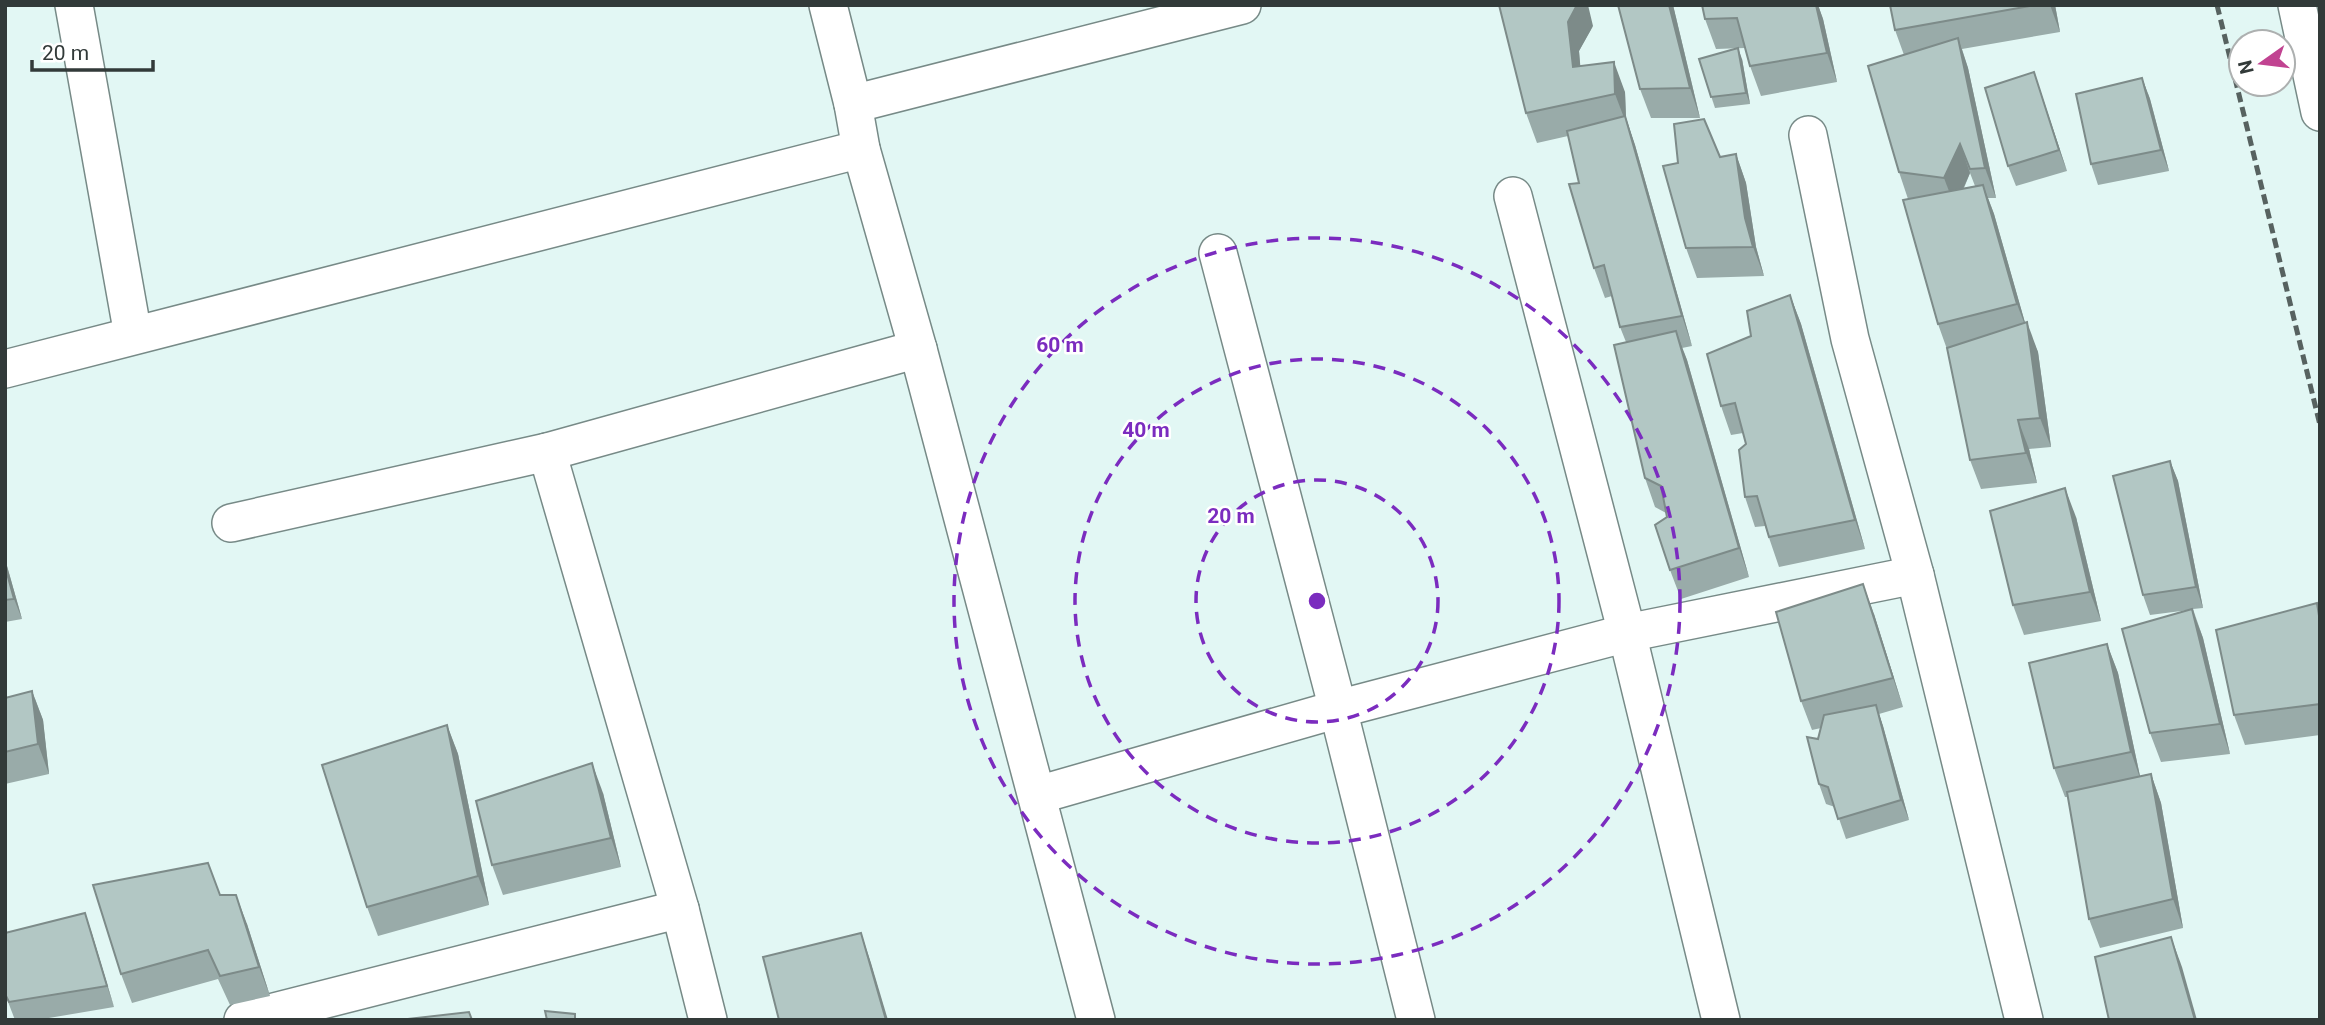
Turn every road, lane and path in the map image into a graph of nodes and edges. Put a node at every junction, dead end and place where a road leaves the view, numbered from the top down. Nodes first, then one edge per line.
1 (74, 5) edge
2 (828, 5) edge
3 (1242, 5) edge
4 (2297, 5) edge
5 (853, 104) junction
6 (2320, 112) edge
7 (1808, 135) dead end
8 (861, 149) junction
9 (1513, 196) dead end
10 (1218, 253) dead end
11 (133, 335) junction
12 (918, 349) junction
13 (5, 369) edge
14 (547, 452) junction
15 (231, 523) dead end
16 (1915, 575) junction
17 (1627, 633) junction
18 (1338, 709) junction
19 (1038, 795) junction
20 (680, 909) junction
21 (243, 1020) edge
22 (708, 1020) edge
23 (1096, 1020) edge
24 (1416, 1020) edge
25 (1721, 1020) edge
26 (2024, 1020) edge

1 - 11 street
2 - 5 street
3 - 5 street
4 - 6 street
5 - 8 street
7 - 16 street
8 - 11 street
8 - 12 street
9 - 17 street
10 - 18 street
11 - 13 street
12 - 14 street
12 - 19 street
14 - 15 street
14 - 20 street
16 - 17 street
16 - 26 street
17 - 18 street
17 - 25 street
18 - 19 street
18 - 24 street
19 - 23 street
20 - 21 street
20 - 22 street

